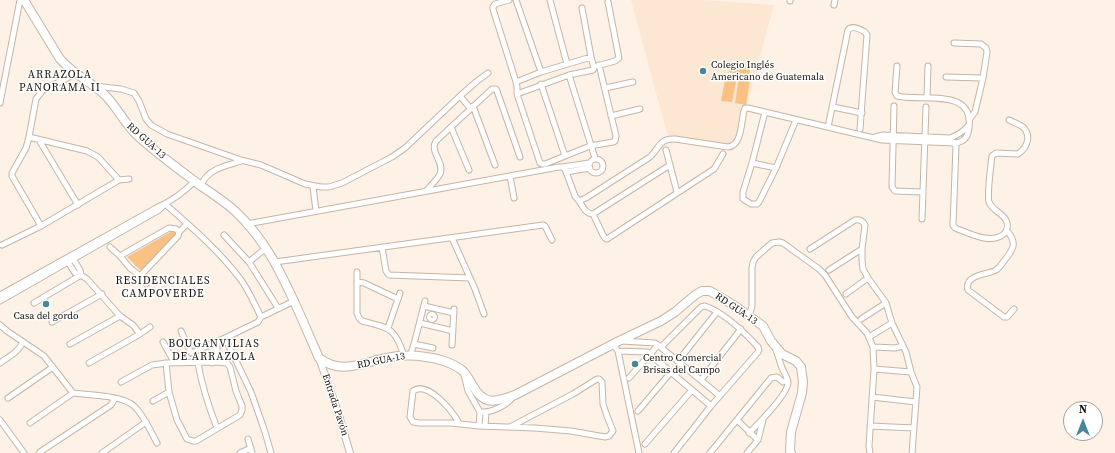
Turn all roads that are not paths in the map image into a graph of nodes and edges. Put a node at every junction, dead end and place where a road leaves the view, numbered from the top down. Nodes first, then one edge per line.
1 (20, 0) edge
2 (24, 0) edge
3 (509, 0) edge
4 (516, 0) edge
5 (550, 0) edge
6 (608, 2) dead end
7 (582, 8) dead end
8 (954, 43) dead end
9 (591, 57) junction
10 (567, 64) junction
11 (597, 66) junction
12 (897, 66) dead end
13 (928, 66) dead end
14 (541, 72) junction
15 (488, 73) dead end
16 (75, 74) junction
17 (569, 76) junction
18 (946, 77) dead end
19 (983, 78) junction
20 (516, 82) junction
21 (633, 82) dead end
22 (541, 84) junction
23 (94, 86) junction
24 (605, 88) junction
25 (517, 94) junction
26 (460, 96) junction
27 (927, 98) junction
28 (0, 103) edge
29 (894, 106) dead end
30 (472, 107) junction
31 (833, 107) junction
32 (926, 107) dead end
33 (640, 109) dead end
34 (764, 112) junction
35 (862, 113) junction
36 (611, 116) junction
37 (796, 120) junction
38 (1009, 120) dead end
39 (969, 123) junction
40 (452, 127) junction
41 (828, 127) junction
42 (860, 129) dead end
43 (29, 137) junction
44 (894, 138) junction
45 (950, 138) junction
46 (39, 140) junction
47 (925, 140) junction
48 (954, 144) junction
49 (590, 146) junction
50 (666, 150) dead end
51 (723, 154) dead end
52 (565, 156) junction
53 (520, 157) dead end
54 (595, 158) junction
55 (241, 160) junction
56 (752, 163) junction
57 (495, 165) dead end
58 (670, 165) junction
59 (589, 166) junction
60 (562, 167) junction
61 (776, 168) junction
62 (470, 170) dead end
63 (566, 172) junction
64 (510, 176) junction
65 (129, 179) dead end
66 (119, 180) junction
67 (198, 183) junction
68 (313, 186) junction
69 (426, 191) junction
70 (677, 192) junction
71 (923, 192) junction
72 (514, 198) dead end
73 (579, 201) junction
74 (165, 204) junction
75 (78, 205) junction
76 (316, 211) junction
77 (593, 214) junction
78 (922, 219) dead end
79 (186, 222) junction
80 (247, 224) junction
81 (41, 226) junction
82 (178, 230) junction
83 (1007, 231) junction
84 (224, 236) dead end
85 (452, 238) junction
86 (552, 240) dead end
87 (2, 245) dead end
88 (110, 247) dead end
89 (382, 247) junction
90 (266, 248) junction
91 (862, 249) junction
92 (810, 250) dead end
93 (120, 256) junction
94 (72, 257) junction
95 (67, 261) junction
96 (249, 262) junction
97 (275, 262) junction
98 (829, 270) dead end
99 (357, 272) dead end
100 (81, 275) junction
101 (140, 276) junction
102 (470, 278) junction
103 (868, 278) junction
104 (357, 282) junction
105 (146, 284) dead end
106 (400, 293) dead end
107 (102, 294) junction
108 (846, 294) dead end
109 (0, 295) edge
110 (398, 299) junction
111 (0, 300) edge
112 (294, 301) junction
113 (34, 303) dead end
114 (886, 303) junction
115 (278, 308) junction
116 (434, 308) junction
117 (1014, 310) dead end
118 (717, 312) junction
119 (422, 314) junction
120 (484, 314) dead end
121 (120, 316) junction
122 (261, 317) junction
123 (432, 317) junction
124 (749, 317) junction
125 (861, 319) dead end
126 (52, 322) dead end
127 (420, 323) junction
128 (892, 324) junction
129 (0, 325) edge
130 (150, 326) dead end
131 (431, 326) junction
132 (388, 328) junction
133 (741, 329) junction
134 (181, 330) dead end
135 (0, 331) edge
136 (453, 331) junction
137 (7, 332) junction
138 (140, 334) junction
139 (869, 337) junction
140 (225, 338) junction
141 (23, 342) junction
142 (163, 342) dead end
143 (649, 342) junction
144 (214, 343) junction
145 (70, 344) dead end
146 (414, 344) junction
147 (452, 345) dead end
148 (617, 345) junction
149 (660, 346) junction
150 (903, 346) junction
151 (775, 347) junction
152 (873, 347) junction
153 (433, 348) dead end
154 (649, 353) junction
155 (407, 356) junction
156 (319, 358) junction
157 (678, 361) junction
158 (214, 362) junction
159 (0, 363) edge
160 (89, 363) dead end
161 (166, 363) junction
162 (173, 363) junction
163 (198, 363) junction
164 (53, 367) junction
165 (874, 369) junction
166 (462, 371) junction
167 (671, 372) junction
168 (911, 372) junction
169 (629, 378) dead end
170 (701, 380) junction
171 (787, 380) junction
172 (121, 382) dead end
173 (692, 390) junction
174 (169, 392) junction
175 (73, 393) junction
176 (515, 395) junction
177 (720, 396) junction
178 (872, 397) junction
179 (8, 398) dead end
180 (115, 398) junction
181 (153, 401) dead end
182 (916, 402) junction
183 (711, 406) junction
184 (638, 411) dead end
185 (483, 412) junction
186 (763, 418) junction
187 (0, 420) edge
188 (737, 420) junction
189 (146, 422) junction
190 (30, 423) dead end
191 (459, 424) junction
192 (482, 426) junction
193 (870, 426) junction
194 (510, 427) junction
195 (217, 428) junction
196 (914, 428) junction
197 (749, 433) junction
198 (248, 439) dead end
199 (758, 440) junction
200 (157, 442) dead end
201 (645, 444) dead end
202 (251, 451) edge
203 (40, 452) edge
204 (24, 453) edge
205 (102, 453) edge
206 (240, 453) edge
207 (271, 453) edge
208 (350, 453) edge
209 (639, 453) edge
210 (674, 453) edge
211 (710, 453) edge
212 (747, 453) edge
213 (791, 453) edge
214 (870, 453) edge
215 (912, 453) edge

1 - 28 street
2 - 16 main road, RD GUA-13
3 - 20 street
4 - 14 street
5 - 10 street
6 - 11 street
7 - 9 street
8 - 19 street
9 - 10 street
9 - 11 street
10 - 14 street
11 - 17 street
11 - 24 street
12 - 27 street
13 - 27 street
14 - 20 street
15 - 26 street
16 - 23 main road, RD GUA-13
16 - 43 street
17 - 22 street
17 - 49 street
18 - 19 street
19 - 39 street
20 - 25 street
21 - 24 street
22 - 25 street
22 - 52 street
23 - 55 street
23 - 67 main road, RD GUA-13
24 - 36 street
25 - 52 street
26 - 30 street
26 - 68 street
27 - 39 street
29 - 44 street
30 - 40 street
30 - 53 street
30 - 57 street
31 - 35 street
31 - 35 street
31 - 41 street
32 - 47 street
33 - 36 street
34 - 37 street
34 - 56 street
34 - 73 street
35 - 42 street
36 - 49 street
37 - 41 street
37 - 61 street
38 - 83 street
39 - 45 street
39 - 48 street
40 - 62 street
40 - 69 street
41 - 44 street
43 - 46 street
43 - 81 street
44 - 47 street
44 - 71 street
45 - 47 street
45 - 48 street
46 - 66 street
46 - 75 street
47 - 48 street
47 - 71 street
48 - 83 street
49 - 52 street
49 - 54 street
50 - 58 street
51 - 70 street
54 - 59 street
54 - 59 street
55 - 67 street
55 - 68 street
56 - 61 street
56 - 61 street
58 - 70 street
58 - 77 street
59 - 60 street
59 - 63 street
60 - 63 street
60 - 64 street
63 - 73 street
64 - 69 street
64 - 72 street
65 - 66 street
66 - 75 street
67 - 74 street
67 - 80 main road, RD GUA-13
68 - 76 street
69 - 76 street
70 - 77 street
71 - 78 street
73 - 77 street
74 - 79 street
74 - 94 street
75 - 81 street
76 - 80 street
79 - 82 street
79 - 122 street
80 - 90 main road, RD GUA-13
81 - 87 street
82 - 93 street
82 - 101 street
83 - 117 street
84 - 96 street
85 - 86 street
85 - 89 street
85 - 102 street
88 - 93 street
89 - 97 street
89 - 102 street
90 - 96 street
90 - 97 main road, RD GUA-13
91 - 92 street
91 - 98 street
91 - 103 street
93 - 101 street
94 - 95 street
94 - 100 street
95 - 100 street
95 - 109 street
95 - 111 street
96 - 115 street
97 - 112 main road, RD GUA-13
99 - 104 street
100 - 107 street
100 - 113 street
101 - 105 street
102 - 120 street
103 - 108 street
103 - 114 street
104 - 110 street
104 - 132 street
106 - 110 street
107 - 121 street
107 - 126 street
110 - 132 street
112 - 115 street
112 - 156 main road, RD GUA-13
114 - 125 street
114 - 128 street
115 - 122 street
116 - 119 street
116 - 123 street
116 - 136 street
118 - 133 street
118 - 149 street
118 - 157 street
119 - 123 street
119 - 127 street
121 - 138 street
121 - 145 street
122 - 140 street
123 - 131 street
124 - 139 street
124 - 148 main road, RD GUA-13
124 - 151 main road, RD GUA-13
127 - 131 street
127 - 146 street
128 - 139 street
128 - 150 street
129 - 137 street
130 - 138 street
131 - 136 street
132 - 155 street
133 - 170 street
133 - 177 street
134 - 144 street
135 - 137 street
136 - 147 street
137 - 141 street
138 - 160 street
139 - 152 street
140 - 144 street
140 - 207 street
141 - 159 street
141 - 164 street
142 - 162 street
143 - 148 street
143 - 149 street
143 - 154 street
144 - 158 street
146 - 153 street
146 - 155 street
148 - 154 street
148 - 176 main road, RD GUA-13
148 - 209 street
149 - 154 street
149 - 157 street
150 - 152 street
150 - 168 street
151 - 171 street
151 - 213 main road, RD GUA-13
152 - 165 street
154 - 167 street
154 - 169 street
155 - 156 main road, RD GUA-13
155 - 166 main road, RD GUA-13
156 - 208 street, Entrada Pavón
157 - 170 street
158 - 163 street
158 - 195 street
161 - 162 street
161 - 172 street
161 - 174 street
162 - 163 street
163 - 195 street
164 - 175 street
164 - 179 street
165 - 168 street
165 - 178 street
166 - 176 main road, RD GUA-13
166 - 185 street
167 - 173 street
167 - 184 street
168 - 182 street
170 - 177 street
171 - 186 street
171 - 188 street
173 - 183 street
173 - 201 street
174 - 181 street
174 - 195 street
175 - 180 street
175 - 190 street
176 - 185 street
177 - 183 street
178 - 182 street
178 - 193 street
180 - 189 street
180 - 203 street
182 - 196 street
183 - 210 street
185 - 192 street
186 - 197 street
186 - 199 street
187 - 204 street
188 - 197 street
188 - 211 street
189 - 200 street
189 - 205 street
191 - 191 street
191 - 192 street
192 - 194 street
193 - 196 street
193 - 214 street
194 - 194 street
196 - 215 street
197 - 199 street
198 - 202 street
199 - 212 street
202 - 206 street

